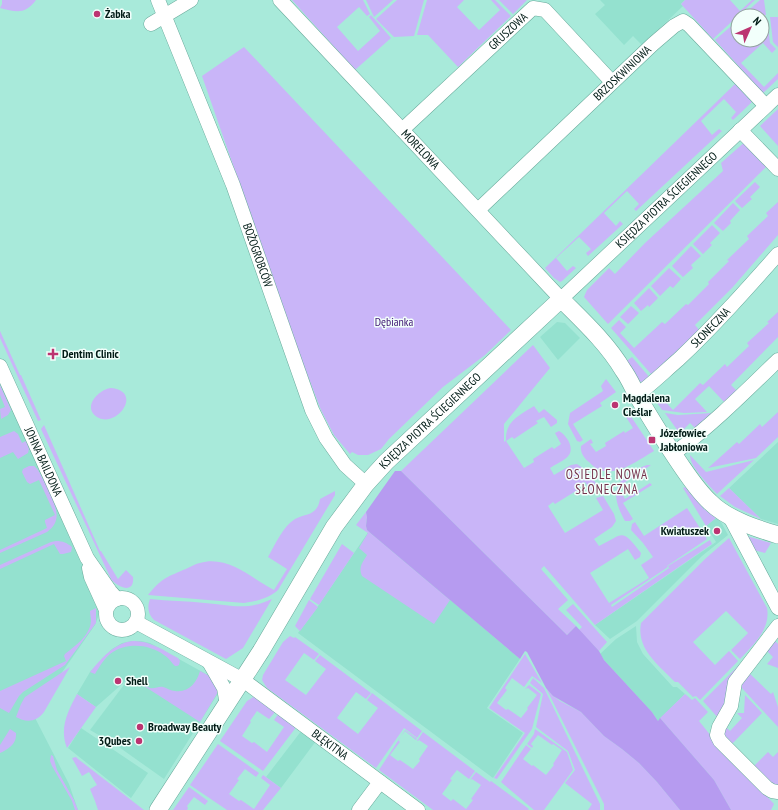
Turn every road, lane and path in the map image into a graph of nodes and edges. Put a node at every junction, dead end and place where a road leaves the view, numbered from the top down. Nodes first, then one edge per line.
1 (158, 0) edge
2 (191, 0) edge
3 (280, 0) edge
4 (164, 16) junction
5 (152, 24) dead end
6 (612, 82) junction
7 (778, 94) edge
8 (766, 106) junction
9 (402, 130) junction
10 (740, 130) junction
11 (775, 166) edge
12 (478, 210) junction
13 (778, 254) edge
14 (561, 299) junction
15 (778, 360) edge
16 (0, 366) edge
17 (637, 395) junction
18 (673, 454) junction
19 (366, 484) junction
20 (730, 517) junction
21 (778, 535) edge
22 (87, 558) junction
23 (117, 599) junction
24 (778, 608) edge
25 (106, 610) junction
26 (136, 622) junction
27 (778, 626) edge
28 (208, 661) junction
29 (243, 680) junction
30 (227, 704) junction
31 (380, 782) junction
32 (778, 792) edge
33 (158, 810) edge
34 (359, 810) edge
35 (418, 810) edge

1 - 4 street, BOŻOGROBCÓW
2 - 4 street
3 - 9 street, MORELOWA
4 - 5 street
4 - 19 street, BOŻOGROBCÓW
6 - 8 street, BRZOSKWINIOWA
6 - 9 street, GRUSZOWA
6 - 12 street, BRZOSKWINIOWA
7 - 8 street, KSIĘDZA PIOTRA ŚCIEGIENNEGO
8 - 10 street, KSIĘDZA PIOTRA ŚCIEGIENNEGO
9 - 12 street, MORELOWA
10 - 11 street
10 - 14 street, KSIĘDZA PIOTRA ŚCIEGIENNEGO
12 - 14 street, MORELOWA
13 - 17 street, SŁONECZNA
14 - 17 street
14 - 19 street, KSIĘDZA PIOTRA ŚCIEGIENNEGO
15 - 18 street
16 - 22 street, JOHNA BAILDONA
17 - 18 street
18 - 20 street
19 - 29 street, KSIĘDZA PIOTRA ŚCIEGIENNEGO
20 - 21 street
20 - 24 street
22 - 23 street, JOHNA BAILDONA
22 - 25 street, JOHNA BAILDONA
23 - 25 street
23 - 26 street
25 - 26 street
26 - 28 street
27 - 32 street
28 - 29 street
28 - 30 street
29 - 30 street, KSIĘDZA PIOTRA ŚCIEGIENNEGO
29 - 31 street, BŁĘKITNA
30 - 33 street, KSIĘDZA PIOTRA ŚCIEGIENNEGO
31 - 34 street
31 - 35 street, BŁĘKITNA

